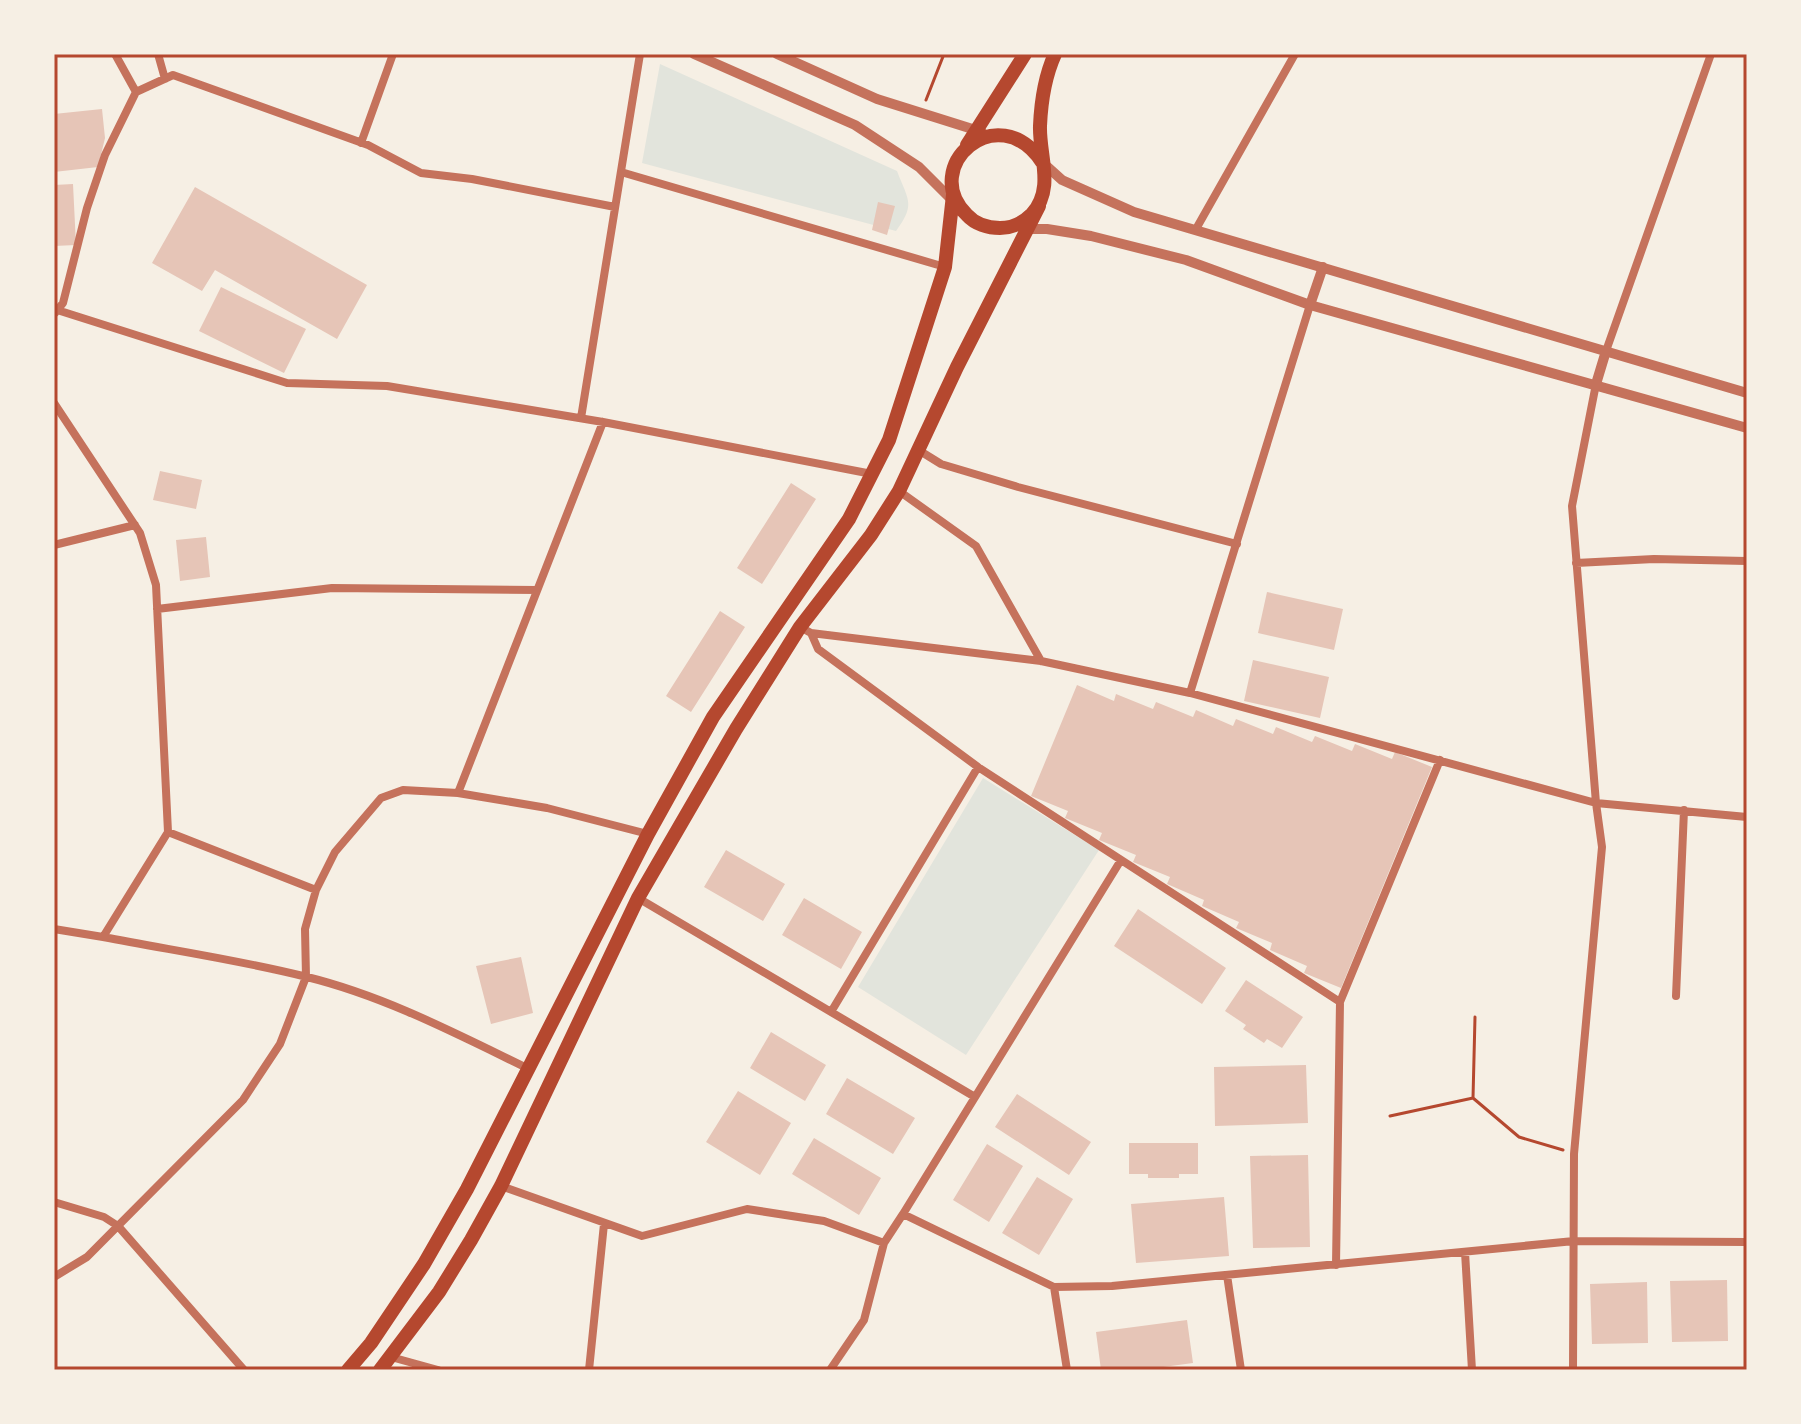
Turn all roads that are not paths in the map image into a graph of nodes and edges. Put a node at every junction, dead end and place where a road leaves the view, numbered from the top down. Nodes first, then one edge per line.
1 (115, 54) edge
2 (158, 54) edge
3 (393, 54) edge
4 (640, 54) edge
5 (694, 54) edge
6 (777, 54) edge
7 (1025, 54) edge
8 (1055, 54) edge
9 (1295, 54) edge
10 (1711, 54) edge
11 (165, 79) junction
12 (136, 92) junction
13 (976, 130) junction
14 (991, 135) junction
15 (361, 143) junction
16 (964, 150) junction
17 (1042, 162) junction
18 (621, 172) junction
19 (956, 201) junction
20 (1039, 206) junction
21 (615, 207) junction
22 (1001, 228) junction
23 (1027, 229) junction
24 (1196, 229) junction
25 (945, 267) junction
26 (1323, 267) junction
27 (1310, 305) junction
28 (55, 311) edge
29 (1606, 351) junction
30 (1596, 384) junction
31 (1747, 393) edge
32 (54, 403) edge
33 (581, 418) junction
34 (603, 422) junction
35 (1747, 428) edge
36 (920, 451) junction
37 (872, 474) junction
38 (899, 491) junction
39 (135, 525) junction
40 (1237, 544) junction
41 (54, 545) edge
42 (1747, 561) edge
43 (1576, 563) junction
44 (537, 590) junction
45 (157, 609) junction
46 (805, 630) junction
47 (1041, 661) junction
48 (1190, 693) junction
49 (1440, 760) junction
50 (978, 767) junction
51 (458, 793) junction
52 (1596, 803) junction
53 (1684, 810) junction
54 (1747, 817) edge
55 (168, 832) junction
56 (648, 834) junction
57 (1121, 860) junction
58 (316, 890) junction
59 (638, 898) junction
60 (54, 929) edge
61 (103, 937) junction
62 (306, 977) junction
63 (1676, 996) dead end
64 (1340, 1002) junction
65 (831, 1012) junction
66 (527, 1068) junction
67 (975, 1097) junction
68 (501, 1186) junction
69 (54, 1202) edge
70 (903, 1214) junction
71 (604, 1224) junction
72 (118, 1226) junction
73 (1574, 1241) junction
74 (1747, 1242) edge
75 (884, 1243) junction
76 (1465, 1252) junction
77 (1336, 1265) junction
78 (1227, 1275) junction
79 (54, 1277) edge
80 (1054, 1287) junction
81 (391, 1357) junction
82 (244, 1370) edge
83 (348, 1370) edge
84 (380, 1370) edge
85 (438, 1370) edge
86 (589, 1370) edge
87 (830, 1370) edge
88 (1067, 1370) edge
89 (1241, 1370) edge
90 (1472, 1370) edge
91 (1573, 1370) edge

1 - 12 street
2 - 11 street
3 - 15 street
4 - 18 street
5 - 19 street
6 - 13 street
7 - 13 main road
8 - 17 main road
9 - 24 street
10 - 29 street
11 - 12 street
11 - 15 street
12 - 28 street
13 - 14 street
13 - 16 main road
14 - 16 main road
14 - 17 main road
15 - 21 street
16 - 19 main road
17 - 20 main road
17 - 24 street
18 - 21 street
18 - 25 street
19 - 22 main road
19 - 25 main road
20 - 22 main road
20 - 23 main road
21 - 33 street
22 - 23 street
23 - 27 street
23 - 36 main road
24 - 26 street
25 - 37 main road
26 - 27 street
26 - 29 street
27 - 30 street
27 - 40 street
28 - 33 street
29 - 30 street
29 - 31 street
30 - 35 street
30 - 43 street
32 - 39 street
33 - 34 street
34 - 37 street
34 - 44 street
36 - 38 main road
36 - 40 street
37 - 56 main road
38 - 46 main road
38 - 47 street
39 - 41 street
39 - 45 street
40 - 48 street
42 - 43 street
43 - 52 street
44 - 45 street
44 - 51 street
45 - 55 street
46 - 47 street
46 - 50 street
46 - 59 main road
47 - 48 street
48 - 49 street
49 - 52 street
49 - 64 street
50 - 57 street
50 - 65 street
51 - 56 street
51 - 58 street
52 - 53 street
52 - 73 street
53 - 54 street
53 - 63 street
55 - 58 street
55 - 61 street
56 - 66 main road
57 - 64 street
57 - 67 street
58 - 62 street
59 - 65 street
59 - 68 main road
60 - 61 street
61 - 62 street
62 - 66 street
62 - 72 street
64 - 77 street
65 - 67 street
66 - 83 main road
67 - 70 street
68 - 71 street
68 - 81 main road
69 - 72 street
70 - 75 street
70 - 80 street
71 - 75 street
71 - 86 street
72 - 79 street
72 - 82 street
73 - 74 street
73 - 76 street
73 - 91 street
75 - 87 street
76 - 77 street
76 - 90 street
77 - 78 street
78 - 80 street
78 - 89 street
80 - 88 street
81 - 84 main road
81 - 85 street

